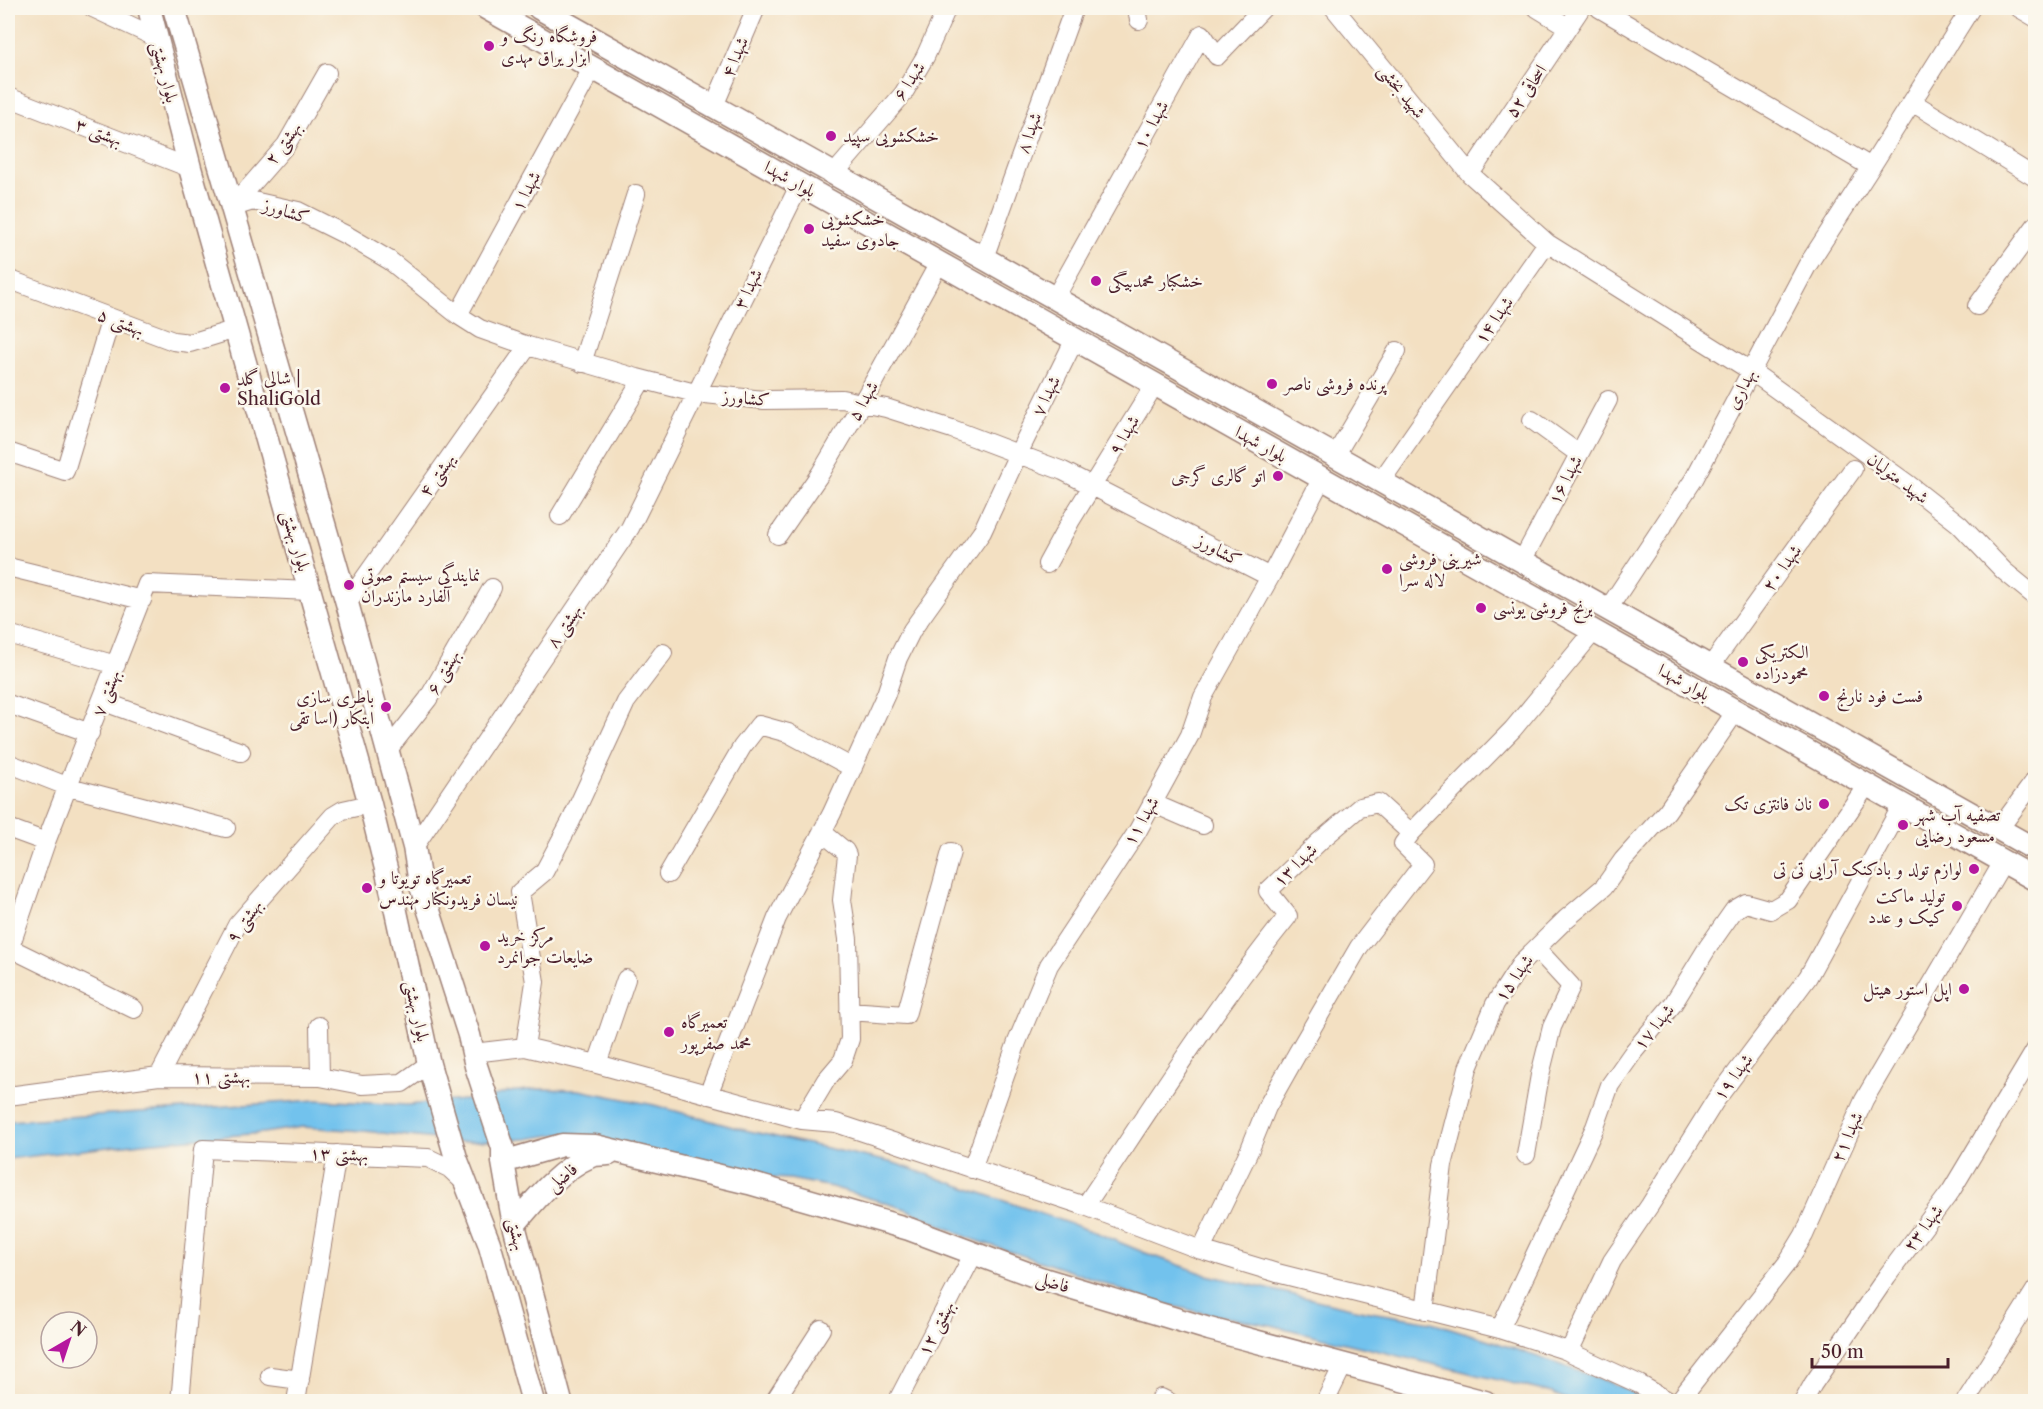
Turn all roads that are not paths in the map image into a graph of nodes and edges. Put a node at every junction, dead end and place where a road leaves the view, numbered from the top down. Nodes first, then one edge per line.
1 (93, 8) edge
2 (148, 8) edge
3 (174, 8) edge
4 (486, 8) edge
5 (539, 8) edge
6 (756, 8) edge
7 (947, 8) edge
8 (1074, 8) edge
9 (1263, 8) edge
10 (1334, 8) edge
11 (1537, 8) edge
12 (1581, 8) edge
13 (1599, 8) edge
14 (1971, 8) edge
15 (2019, 8) edge
16 (2036, 18) edge
17 (1568, 27) junction
18 (157, 38) junction
19 (593, 68) junction
20 (327, 73) dead end
21 (8, 97) edge
22 (1912, 102) junction
23 (714, 106) junction
24 (1871, 167) junction
25 (190, 168) junction
26 (834, 174) junction
27 (1470, 174) junction
28 (2036, 178) edge
29 (800, 184) junction
30 (636, 194) dead end
31 (231, 208) junction
32 (204, 216) junction
33 (2036, 225) edge
34 (1547, 243) junction
35 (984, 258) junction
36 (939, 263) junction
37 (8, 279) edge
38 (1055, 297) junction
39 (1977, 306) dead end
40 (459, 315) junction
41 (111, 318) junction
42 (236, 329) junction
43 (1075, 339) junction
44 (528, 346) junction
45 (1397, 351) dead end
46 (582, 363) junction
47 (1751, 371) junction
48 (642, 380) junction
49 (1155, 384) junction
50 (696, 393) junction
51 (1608, 400) dead end
52 (862, 403) junction
53 (1532, 420) dead end
54 (8, 452) edge
55 (1018, 454) junction
56 (1579, 454) junction
57 (1335, 456) junction
58 (1853, 469) dead end
59 (1322, 478) junction
60 (1381, 481) junction
61 (1094, 486) junction
62 (560, 516) dead end
63 (778, 535) dead end
64 (1522, 561) junction
65 (1047, 564) dead end
66 (8, 567) edge
67 (1270, 577) junction
68 (492, 588) dead end
69 (310, 591) junction
70 (2036, 597) edge
71 (142, 600) junction
72 (347, 603) junction
73 (1608, 609) junction
74 (1594, 631) junction
75 (8, 634) edge
76 (663, 654) dead end
77 (116, 665) junction
78 (1710, 667) junction
79 (102, 701) junction
80 (8, 704) edge
81 (1736, 711) junction
82 (90, 733) junction
83 (387, 751) junction
84 (241, 752) dead end
85 (8, 763) edge
86 (853, 768) junction
87 (2036, 779) edge
88 (1867, 785) junction
89 (69, 787) junction
90 (1152, 803) junction
91 (370, 804) junction
92 (1902, 805) junction
93 (1976, 816) junction
94 (1203, 825) dead end
95 (8, 828) edge
96 (226, 828) dead end
97 (1999, 829) junction
98 (822, 832) junction
99 (1411, 833) junction
100 (1963, 839) junction
101 (46, 842) junction
102 (414, 847) junction
103 (2036, 850) edge
104 (951, 852) dead end
105 (2003, 862) junction
106 (668, 874) dead end
107 (2036, 880) edge
108 (420, 883) junction
109 (392, 893) junction
110 (16, 902) edge
111 (432, 920) junction
112 (399, 926) junction
113 (1536, 948) junction
114 (8, 951) edge
115 (626, 979) dead end
116 (134, 1009) dead end
117 (849, 1011) junction
118 (319, 1026) dead end
119 (525, 1047) junction
120 (2036, 1049) edge
121 (475, 1060) junction
122 (597, 1064) junction
123 (431, 1070) junction
124 (159, 1076) junction
125 (320, 1077) junction
126 (708, 1095) junction
127 (8, 1096) edge
128 (802, 1120) junction
129 (623, 1153) junction
130 (337, 1154) junction
131 (503, 1155) junction
132 (1526, 1155) dead end
133 (972, 1169) junction
134 (466, 1185) junction
135 (1085, 1206) junction
136 (514, 1225) junction
137 (1201, 1251) junction
138 (974, 1253) junction
139 (2036, 1289) edge
140 (1425, 1311) junction
141 (821, 1329) dead end
142 (1500, 1329) junction
143 (1569, 1352) junction
144 (1343, 1365) junction
145 (270, 1376) dead end
146 (300, 1380) junction
147 (180, 1401) edge
148 (296, 1401) edge
149 (533, 1401) edge
150 (561, 1401) edge
151 (774, 1401) edge
152 (897, 1401) edge
153 (1325, 1401) edge
154 (1485, 1401) edge
155 (1670, 1401) edge
156 (1678, 1401) edge
157 (1803, 1401) edge
158 (1965, 1401) edge

1 - 18 street
2 - 18 main road, بلوار بهشتی
3 - 31 main road, بلوار بهشتی
4 - 19 main road, بلوار شهدا
5 - 23 main road, بلوار شهدا
6 - 23 street, شهدا ۴
7 - 26 street, شهدا ۶
8 - 35 street, شهدا ۸
9 - 38 street, شهدا ۱۰
10 - 27 street, شهید بخشی
11 - 17 street
12 - 17 street, اسحاقی ۵۲
13 - 24 street
14 - 22 street, بهداری
15 - 16 street
17 - 27 street, اسحاقی ۵۲
18 - 25 main road, بلوار بهشتی
19 - 29 main road, بلوار شهدا
19 - 40 street, شهدا ۱
20 - 31 street, بهشتی ۲
21 - 25 street, بهشتی ۳
22 - 24 street, بهداری
22 - 28 street
23 - 26 main road, بلوار شهدا
24 - 47 street, بهداری
25 - 32 main road, بلوار بهشتی
26 - 35 main road, بلوار شهدا
27 - 34 street
29 - 36 main road, بلوار شهدا
29 - 50 street, شهدا ۳
30 - 46 street
31 - 32 main road
31 - 40 street, کشاورز
31 - 72 main road, بلوار بهشتی
32 - 42 main road, بلوار بهشتی
33 - 39 street
34 - 47 street, شهید متولیان
34 - 60 street, شهدا ۱۴
35 - 38 main road, بلوار شهدا
36 - 43 main road, بلوار شهدا
36 - 52 street, شهدا ۵
37 - 41 street, بهشتی ۵
38 - 57 main road, بلوار شهدا
40 - 44 street, کشاورز
41 - 42 street, بهشتی ۵
41 - 54 street
42 - 69 main road, بلوار بهشتی
43 - 49 main road, بلوار شهدا
43 - 55 street, شهدا ۷
44 - 46 street, کشاورز
44 - 72 street, یهشتی ۴
45 - 57 street
46 - 48 street, کشاورز
47 - 70 street, شهید متولیان
47 - 73 street, بهداری
48 - 50 street, کشاورز
48 - 62 street
49 - 59 main road, بلوار شهدا
49 - 61 street, شهدا ۹
50 - 52 street, کشاورز
50 - 102 street, بهشتی ۸
51 - 56 street, شهدا ۱۶
52 - 55 street, کشاورز
52 - 63 street, شهدا ۵
53 - 56 street
55 - 61 street, کشاورز
55 - 86 street, شهدا ۷
56 - 64 street, شهدا ۱۶
57 - 60 main road, بلوار شهدا
58 - 78 street, شهدا ۲۰
59 - 67 street, شهدا ۱۱
59 - 74 main road, بلوار شهدا
60 - 64 main road, بلوار شهدا
61 - 65 street, شهدا ۹
61 - 67 street, کشاورز
64 - 73 main road, بلوار شهدا
66 - 71 street
67 - 90 street, شهدا ۱۱
68 - 83 street, بهشتی ۶
69 - 71 street, بهشتی ۷
69 - 91 main road, بلوار بهشتی
71 - 77 street, بهشتی ۷
72 - 83 main road, بلوار بهشتی
73 - 78 main road, بلوار شهدا
74 - 81 main road, بلوار شهدا
74 - 99 street
75 - 77 street
76 - 119 street
77 - 79 street, بهشتی ۷
78 - 93 main road, بلوار شهدا
79 - 82 street, بهشتی ۷
79 - 84 street
80 - 82 street
81 - 88 main road, بلوار شهدا
81 - 113 street, شهدا ۱۵
82 - 89 street, بهشتی ۷
83 - 102 main road, بلوار بهشتی
85 - 89 street
86 - 98 street, شهدا ۷
86 - 106 street
87 - 97 street
88 - 92 main road, بلوار شهدا
88 - 142 street, شهدا ۱۷
89 - 96 street
89 - 101 street, بهشتی ۷
90 - 94 street
90 - 133 street, شهدا ۱۱
91 - 109 main road, بلوار بهشتی
91 - 124 street, بهشتی ۹
92 - 100 main road, بلوار شهدا
92 - 143 street, شهدا ۱۹
93 - 97 main road, بلوار شهدا
93 - 100 main road
95 - 101 street
97 - 103 main road, بلوار شهدا
98 - 117 street
98 - 126 street, شهدا ۷
99 - 135 street, شهدا ۱۳
99 - 137 street
100 - 105 main road, بلوار شهدا
101 - 110 street, بهشتی ۷
102 - 108 main road, بلوار بهشتی
104 - 117 street
105 - 107 main road, بلوار شهدا
105 - 156 street, شهدا ۲۱
108 - 109 main road
108 - 111 main road, بلوار بهشتی
109 - 112 main road, بلوار بهشتی
110 - 114 street, بهشتی ۷
111 - 112 main road
111 - 121 main road, بلوار بهشتی
112 - 123 main road, بلوار بهشتی
113 - 132 street
113 - 140 street, شهدا ۱۵
114 - 116 street
115 - 122 street
117 - 128 street
118 - 125 street
119 - 121 street
119 - 122 street
120 - 157 street, شهدا ۲۳
121 - 131 main road, بهشتی
122 - 126 street
123 - 125 street, بهشتی ۱۱
123 - 134 main road
124 - 125 street, بهشتی ۱۱
124 - 127 street, بهشتی ۱۱
126 - 128 street
128 - 133 street
129 - 131 main road, فاضلی
129 - 136 main road, فاضلی
129 - 138 main road, فاضلی
130 - 134 street, بهشتی ۱۳
130 - 146 street
130 - 147 street, بهشتی ۱۳
131 - 136 main road, بهشتی
133 - 135 street
134 - 149 main road
135 - 137 street
136 - 150 main road, بهشتی
137 - 140 street
138 - 144 main road, فاضلی
138 - 152 street, بهشتی ۱۲
139 - 158 street
140 - 142 street
141 - 151 street
142 - 143 street
143 - 155 street
144 - 153 street
144 - 154 main road, فاضلی
145 - 146 street
146 - 148 street

